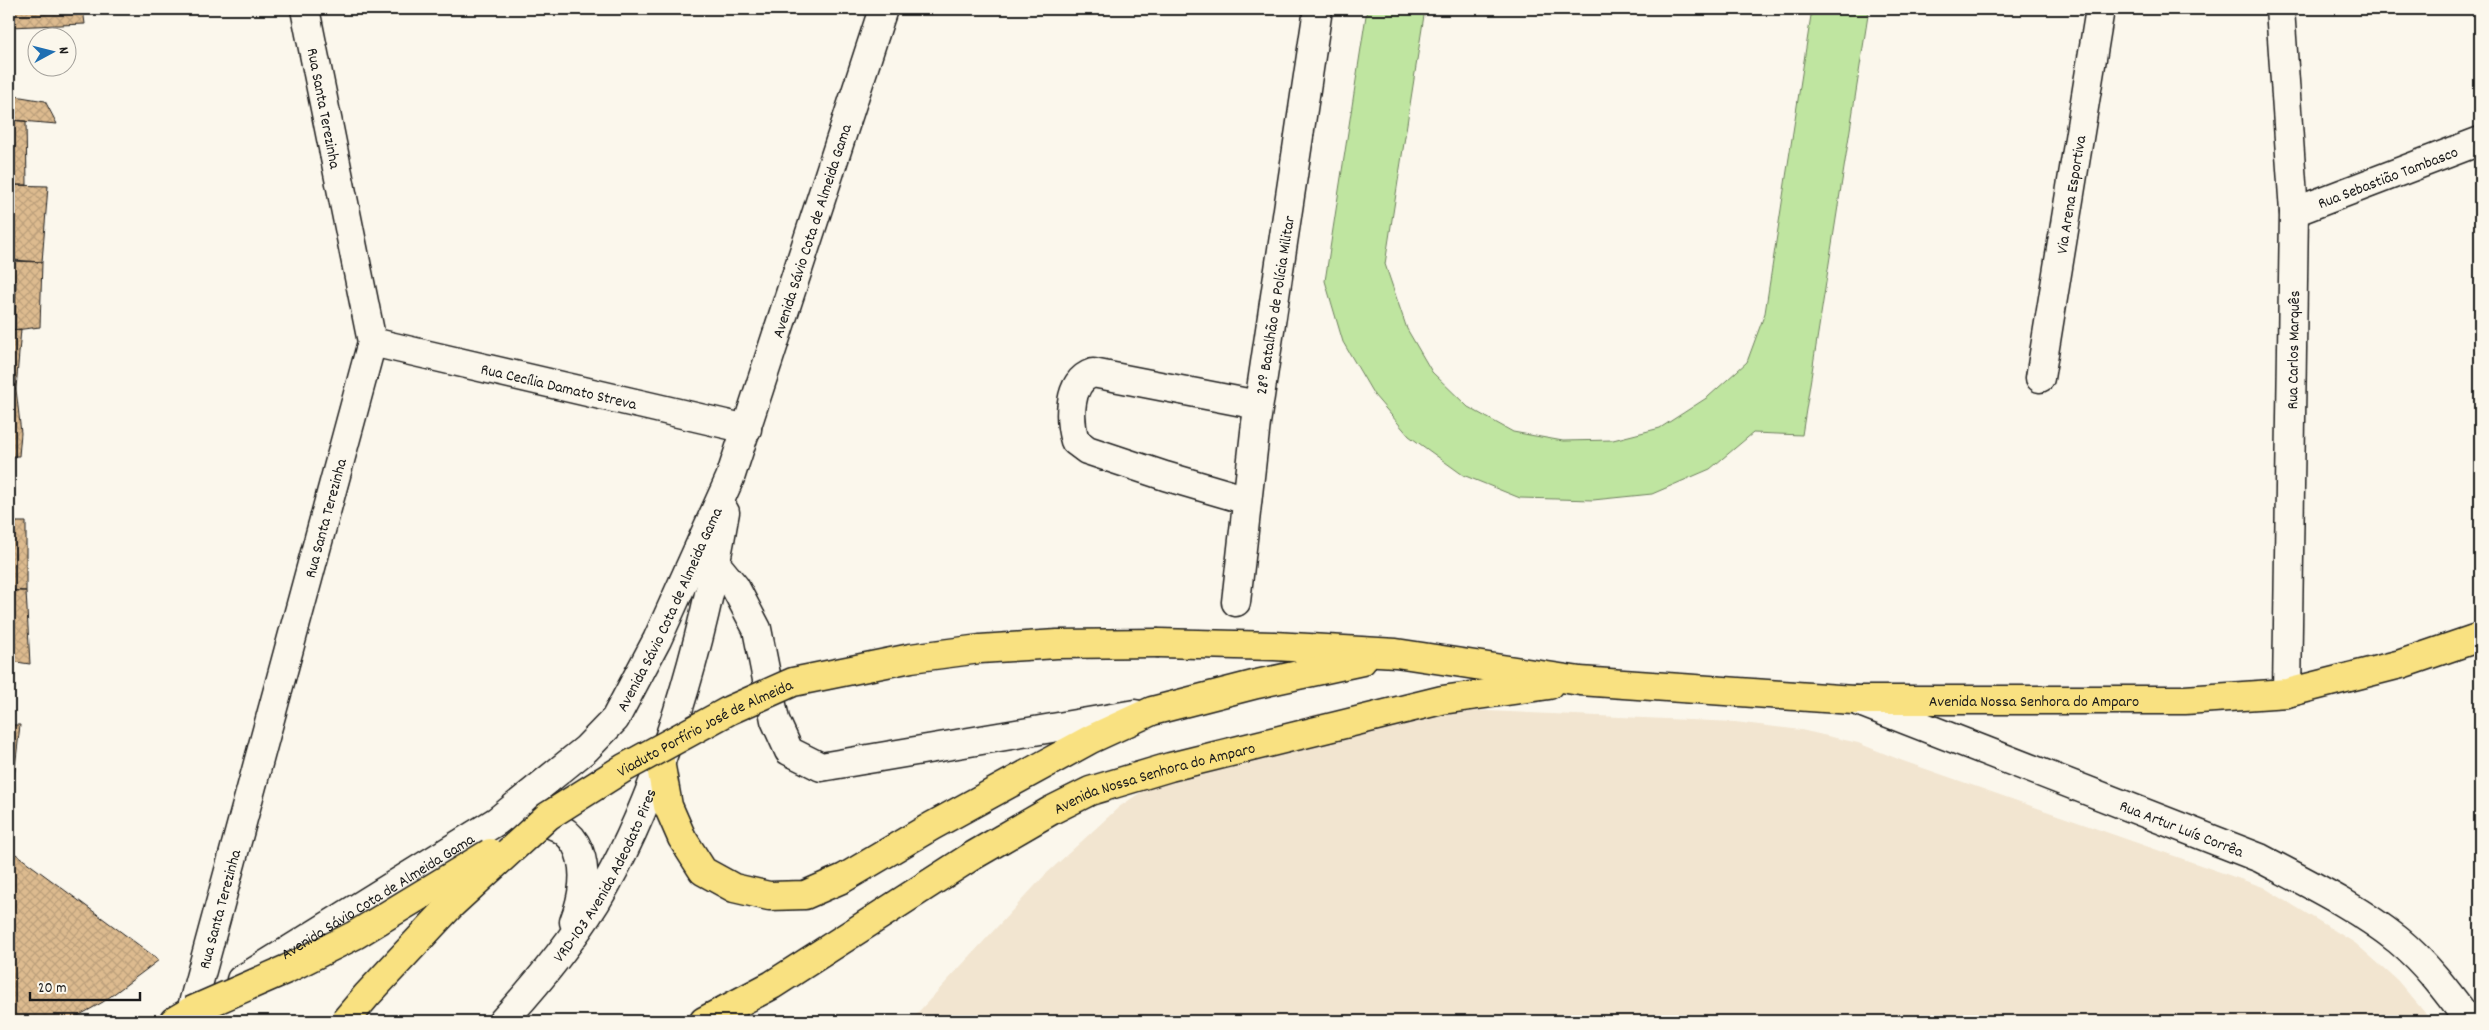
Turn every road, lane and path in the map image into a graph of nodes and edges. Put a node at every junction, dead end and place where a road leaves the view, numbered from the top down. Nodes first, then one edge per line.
1 (305, 9) edge
2 (883, 9) edge
3 (1318, 9) edge
4 (2100, 9) edge
5 (2280, 9) edge
6 (2480, 141) edge
7 (2294, 212) junction
8 (372, 342) junction
9 (2040, 378) dead end
10 (1258, 405) junction
11 (747, 429) junction
12 (730, 478) junction
13 (1247, 500) junction
14 (716, 564) junction
15 (1236, 602) dead end
16 (2480, 637) edge
17 (1159, 643) joint
18 (1396, 653) junction
19 (1580, 681) junction
20 (2287, 693) junction
21 (1853, 700) junction
22 (1152, 711) junction
23 (660, 761) junction
24 (548, 816) junction
25 (497, 821) junction
26 (563, 951) junction
27 (186, 1018) edge
28 (345, 1021) edge
29 (503, 1021) edge
30 (704, 1021) edge
31 (2469, 1021) edge

1 - 8 street, Rua Santa Terezinha
2 - 11 street, Avenida Sávio Cota de Almeida Gama
3 - 10 street, 28º Batalhão de Polícia Militar
4 - 9 street, Via Arena Esportiva
5 - 7 street, Rua Carlos Marquês
6 - 7 street, Rua Sebastião Tambasco
7 - 20 street, Rua Carlos Marquês
8 - 11 street, Rua Cecília Damato Streva
8 - 27 street, Rua Santa Terezinha
10 - 13 street, 28º Batalhão de Polícia Militar
10 - 13 street
11 - 12 street, Avenida Sávio Cota de Almeida Gama
12 - 14 street, VRD-103 Avenida Adeodato Pires
12 - 25 street, Avenida Sávio Cota de Almeida Gama
13 - 15 street, 28º Batalhão de Polícia Militar
14 - 22 street
14 - 23 street, VRD-103 Avenida Adeodato Pires
16 - 20 highway, Avenida Nossa Senhora do Amparo
17 - 18 highway, Avenida Nossa Senhora do Amparo
17 - 24 highway, Viaduto Porfírio José de Almeida, bridge
18 - 19 highway, Avenida Nossa Senhora do Amparo
18 - 22 highway
19 - 21 highway, Avenida Nossa Senhora do Amparo
19 - 30 highway, Avenida Nossa Senhora do Amparo
20 - 21 highway, Avenida Nossa Senhora do Amparo
21 - 31 street, Rua Artur Luís Corrêa
22 - 23 highway
23 - 26 street, VRD-103 Avenida Adeodato Pires
24 - 27 highway, bridge
24 - 28 highway, Viaduto Porfírio José de Almeida, bridge
25 - 26 street
25 - 27 street, Avenida Sávio Cota de Almeida Gama
26 - 29 street, VRD-103 Avenida Adeodato Pires

